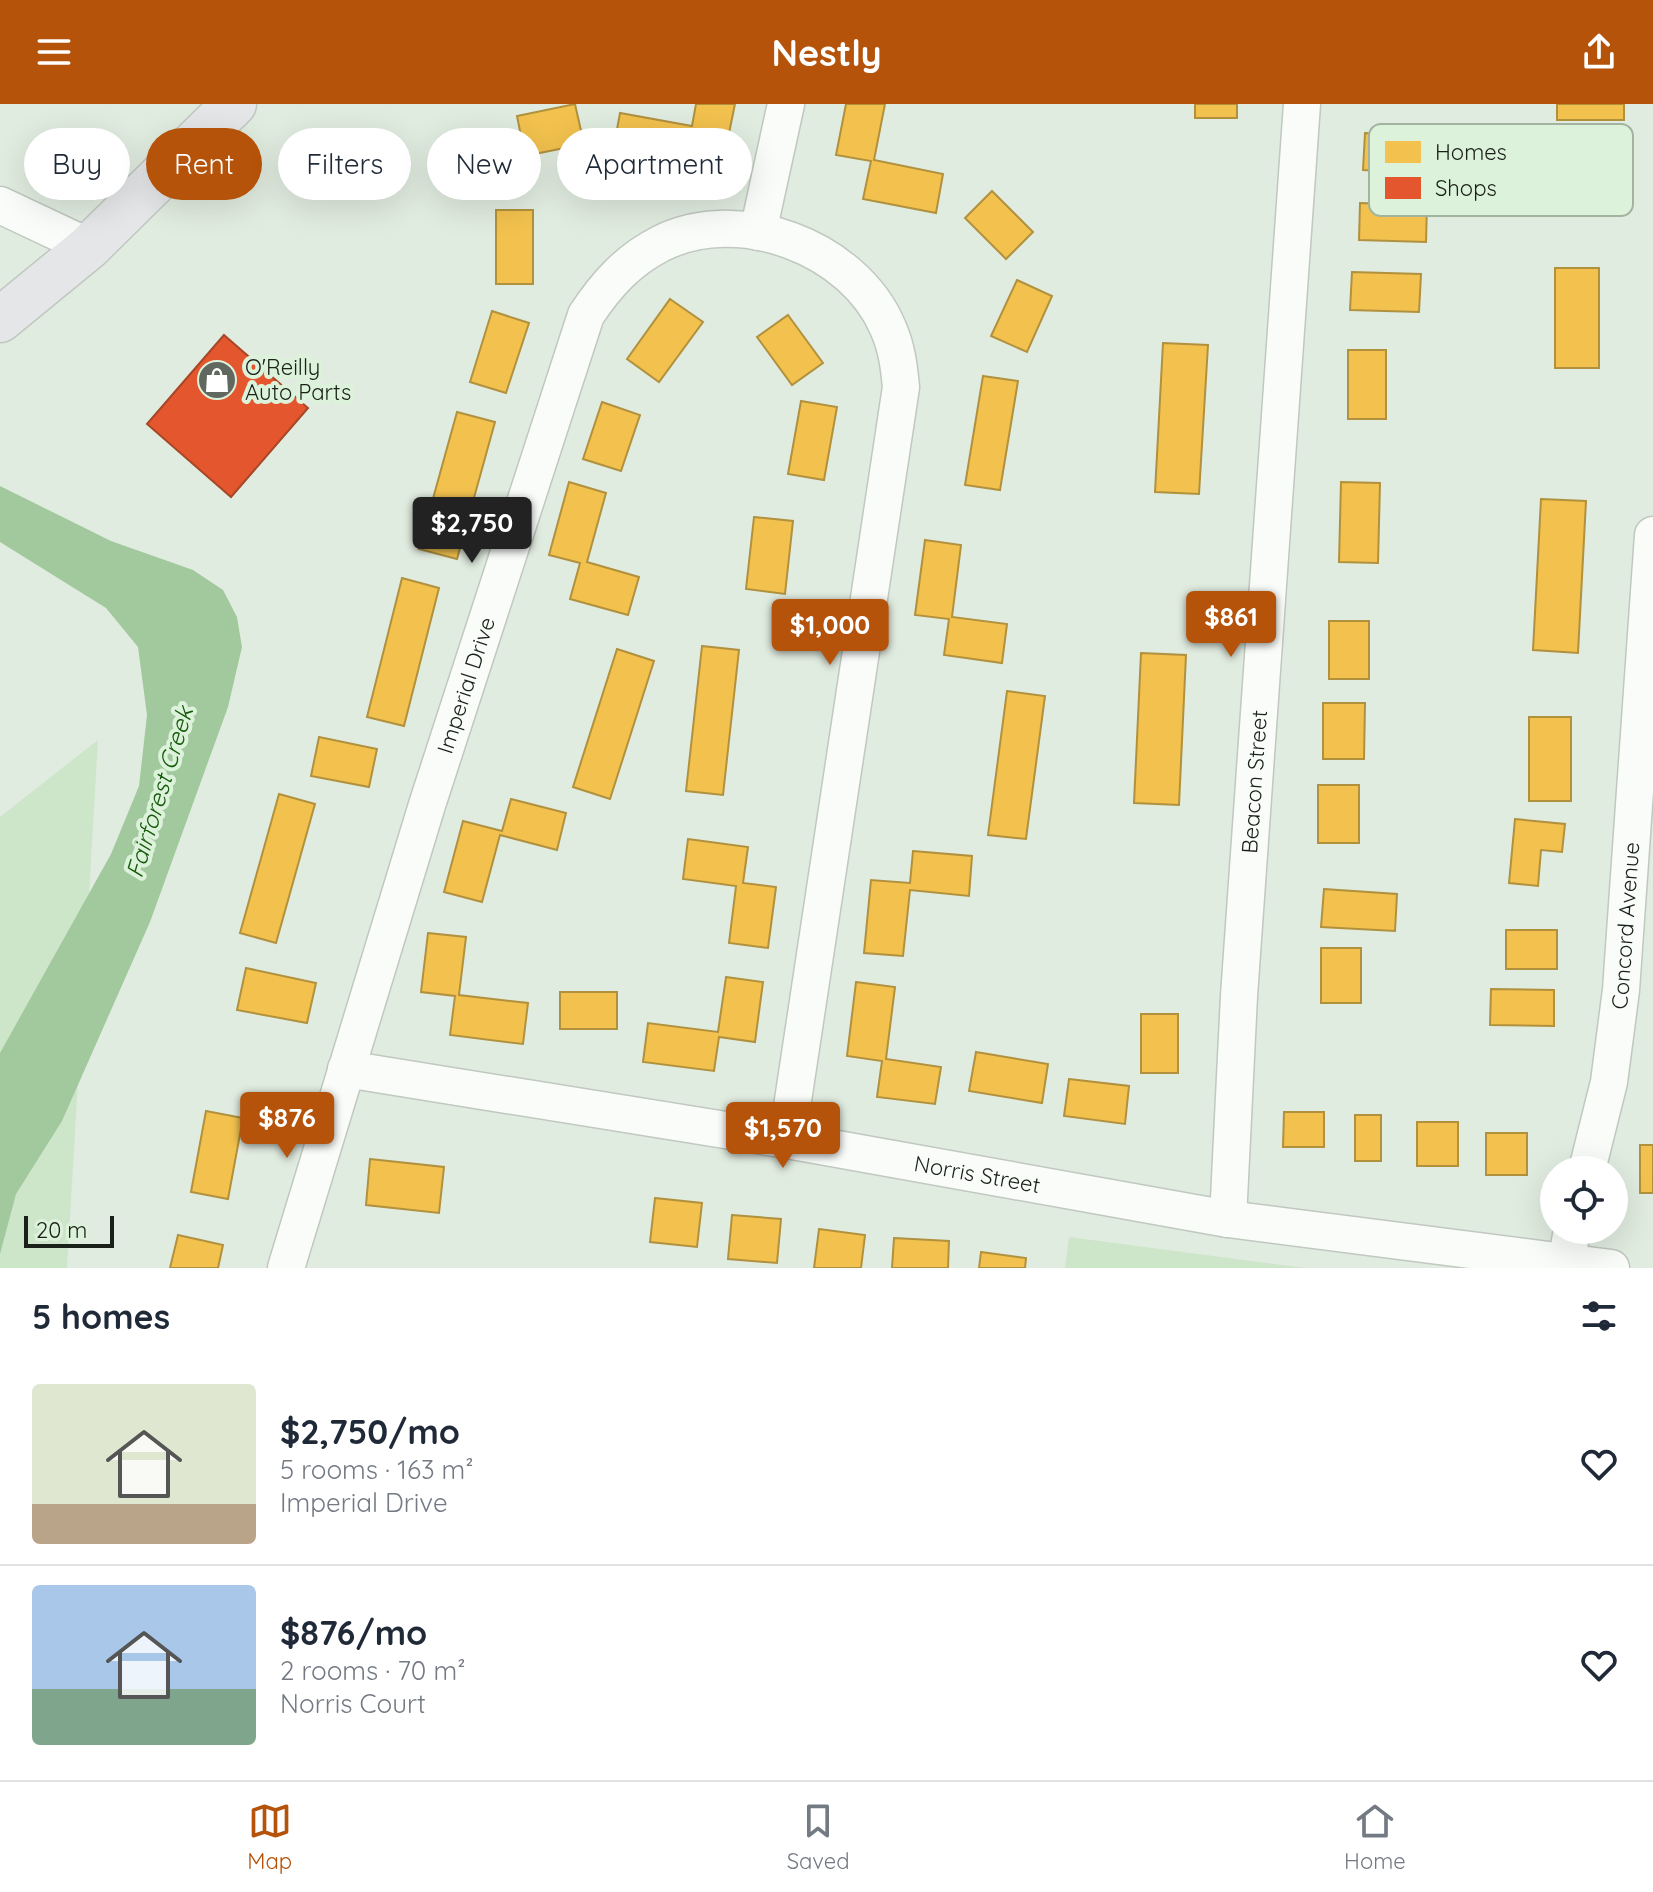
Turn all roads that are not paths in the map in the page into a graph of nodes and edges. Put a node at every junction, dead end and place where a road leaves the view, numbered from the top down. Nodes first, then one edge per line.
1 (234, 104) edge
2 (786, 104) edge
3 (1302, 104) edge
4 (0, 205) edge
5 (758, 232) junction
6 (89, 247) junction
7 (0, 320) edge
8 (1653, 535) edge
9 (346, 1069) junction
10 (787, 1140) junction
11 (1590, 1156) edge
12 (1228, 1219) junction
13 (1569, 1247) edge
14 (286, 1268) edge
15 (1611, 1268) edge

1 - 6 main road
2 - 5 street
3 - 12 street, Beacon Street
4 - 6 street
5 - 9 street, Imperial Drive
5 - 10 street, Imperial Drive
6 - 7 main road
8 - 11 street, Concord Avenue
9 - 10 street, Norris Street
9 - 14 street, Imperial Drive
10 - 12 street, Norris Street
12 - 13 street, Norris Street
13 - 15 street, Norris Street

